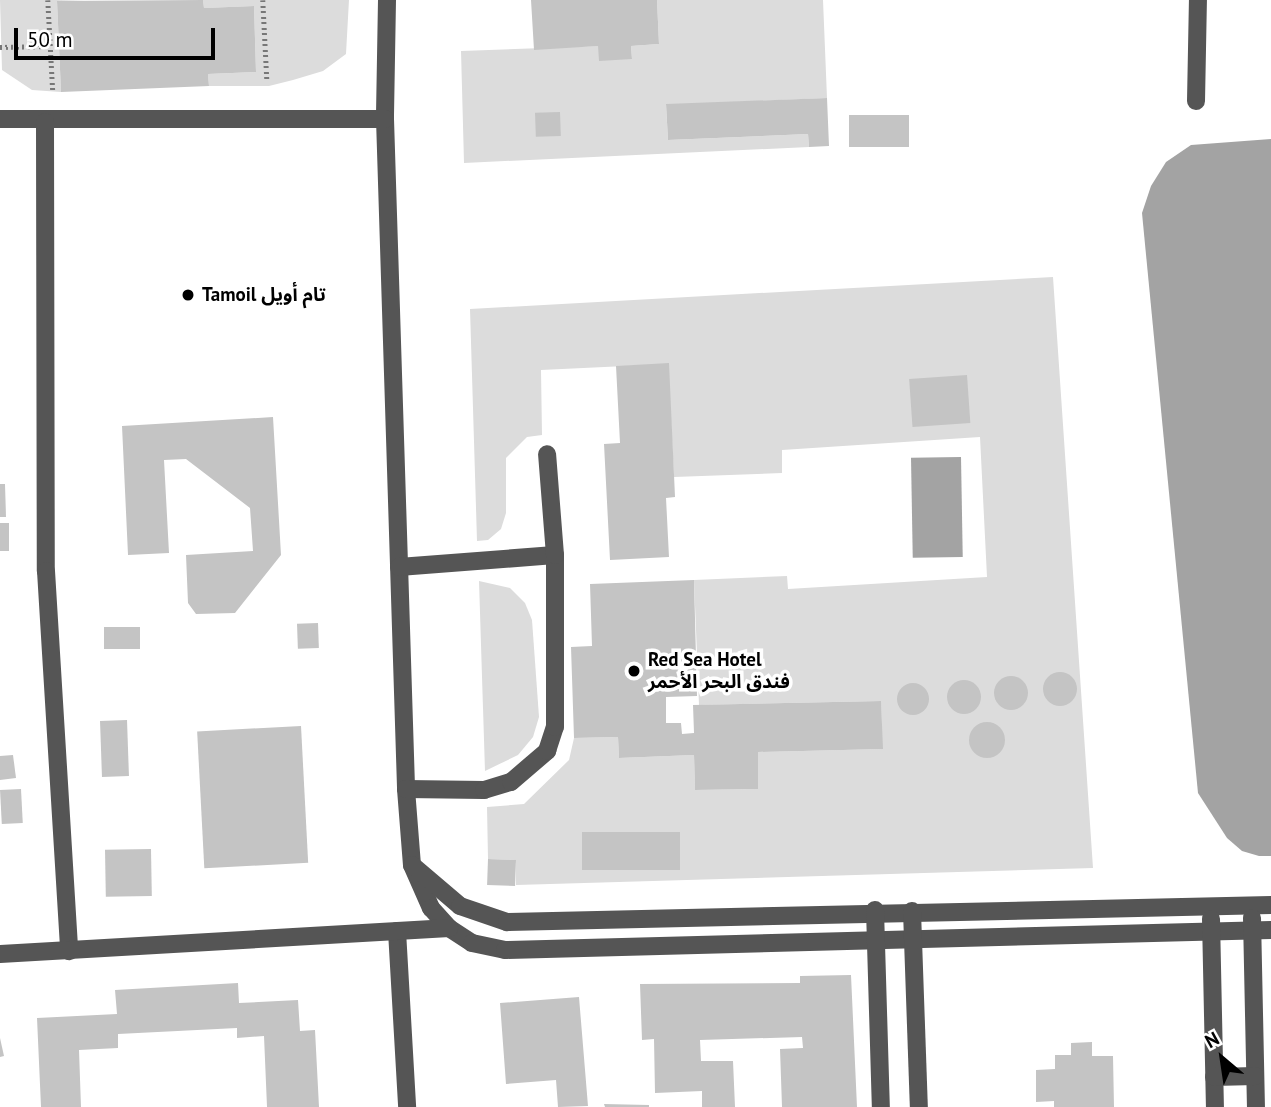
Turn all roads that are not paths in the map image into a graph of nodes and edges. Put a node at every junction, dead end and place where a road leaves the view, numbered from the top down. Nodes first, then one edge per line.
1 (387, 0) edge
2 (1198, 0) edge
3 (1196, 101) dead end
4 (5, 117) edge
5 (385, 119) junction
6 (45, 122) junction
7 (547, 454) dead end
8 (555, 555) junction
9 (399, 567) junction
10 (406, 789) junction
11 (412, 865) junction
12 (1210, 905) junction
13 (1252, 905) junction
14 (1271, 905) edge
15 (875, 910) junction
16 (912, 911) junction
17 (449, 928) junction
18 (1211, 930) junction
19 (1252, 930) junction
20 (1271, 930) edge
21 (397, 932) junction
22 (877, 940) junction
23 (914, 940) junction
24 (69, 951) junction
25 (0, 954) edge
26 (1255, 1076) junction
27 (1214, 1077) junction
28 (407, 1107) edge
29 (881, 1107) edge
30 (919, 1107) edge
31 (1215, 1107) edge
32 (1256, 1107) edge

1 - 5 street
2 - 3 street
4 - 6 street
5 - 6 street
5 - 9 street
6 - 24 street
7 - 8 street
8 - 9 street
8 - 10 street
9 - 10 street
10 - 11 street
11 - 15 street
11 - 17 street
12 - 13 street
12 - 16 street
12 - 18 street
13 - 14 street
13 - 19 street
15 - 16 street
15 - 22 street
16 - 23 street
17 - 21 street
17 - 22 street
18 - 19 street
18 - 23 street
18 - 27 street
19 - 20 street
19 - 26 street
21 - 24 street
21 - 28 street
22 - 23 street
22 - 29 street
23 - 30 street
24 - 25 street
26 - 27 street
26 - 32 street
27 - 31 street

